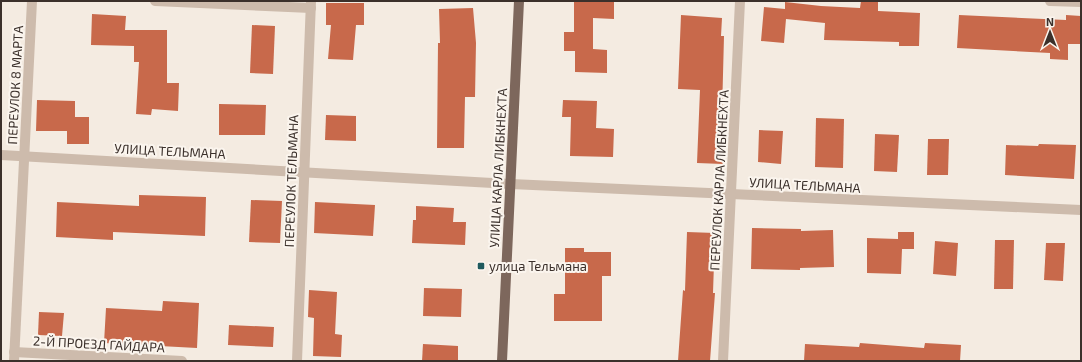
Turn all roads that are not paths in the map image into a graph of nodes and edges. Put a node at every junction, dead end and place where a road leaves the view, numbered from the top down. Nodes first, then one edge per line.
1 (32, 1) edge
2 (154, 1) edge
3 (519, 1) edge
4 (740, 1) edge
5 (1050, 1) edge
6 (1081, 2) edge
7 (311, 5) edge
8 (1, 155) edge
9 (25, 156) junction
10 (305, 172) junction
11 (511, 184) junction
12 (731, 194) junction
13 (1081, 210) edge
14 (14, 357) edge
15 (182, 361) edge
16 (297, 361) edge
17 (502, 361) edge
18 (723, 361) edge

1 - 9 street, ПЕРЕУЛОК 8 МАРТА
2 - 7 street
3 - 11 main road, УЛИЦА КАРЛА ЛИБКНЕХТА
4 - 12 street, ПЕРЕУЛОК КАРЛА ЛИБКНЕХТА
5 - 6 street
7 - 10 street, ПЕРЕУЛОК ТЕЛЬМАНА
8 - 9 street, УЛИЦА ТЕЛЬМАНА
9 - 10 street, УЛИЦА ТЕЛЬМАНА
9 - 14 street, ПЕРЕУЛОК 8 МАРТА
10 - 11 street, УЛИЦА ТЕЛЬМАНА
10 - 16 street, ПЕРЕУЛОК ТЕЛЬМАНА
11 - 12 street, УЛИЦА ТЕЛЬМАНА
11 - 17 main road, УЛИЦА КАРЛА ЛИБКНЕХТА
12 - 13 street, УЛИЦА ТЕЛЬМАНА
12 - 18 street, ПЕРЕУЛОК КАРЛА ЛИБКНЕХТА
14 - 15 street, 2-Й ПРОЕЗД ГАЙДАРА

